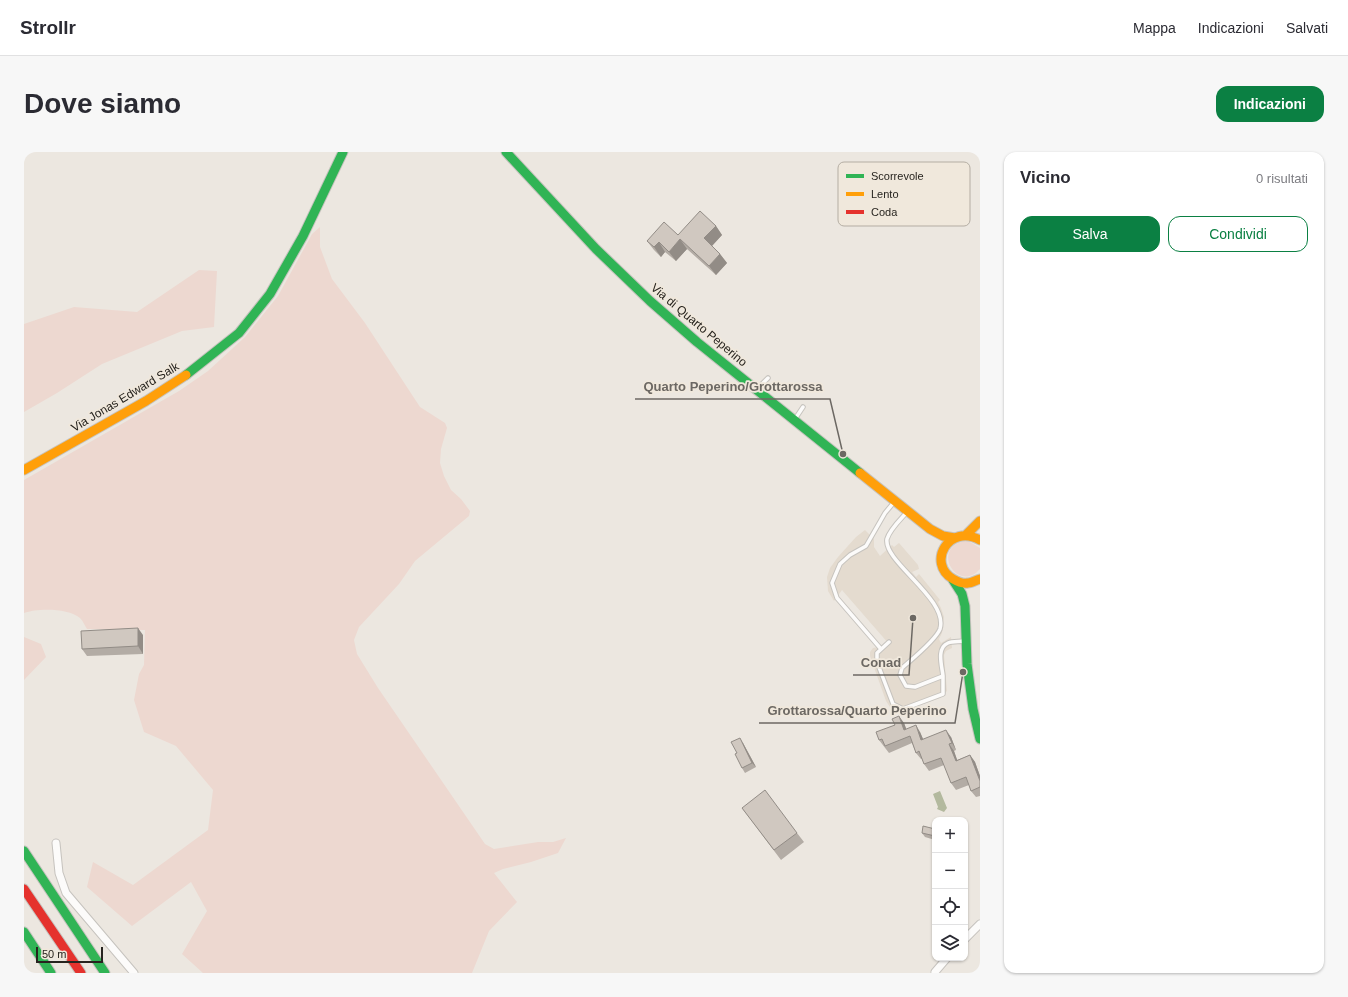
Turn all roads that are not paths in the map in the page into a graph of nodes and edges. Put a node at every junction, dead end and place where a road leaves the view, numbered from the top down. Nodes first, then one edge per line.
1 (343, 152) edge
2 (506, 152) edge
3 (512, 152) edge
4 (520, 166) junction
5 (768, 378) dead end
6 (757, 389) junction
7 (803, 407) dead end
8 (795, 420) junction
9 (24, 470) edge
10 (895, 501) junction
11 (908, 511) junction
12 (980, 521) edge
13 (930, 529) junction
14 (966, 535) junction
15 (955, 538) junction
16 (980, 540) edge
17 (942, 553) junction
18 (953, 580) junction
19 (978, 580) edge
20 (965, 606) junction
21 (966, 641) junction
22 (889, 642) dead end
23 (881, 649) junction
24 (943, 676) junction
25 (980, 739) edge
26 (56, 843) dead end
27 (24, 851) edge
28 (24, 878) edge
29 (24, 889) edge
30 (47, 924) junction
31 (980, 924) edge
32 (24, 932) edge
33 (968, 936) edge
34 (944, 961) edge
35 (935, 972) edge
36 (51, 973) edge
37 (81, 973) edge
38 (105, 973) edge
39 (134, 973) edge

1 - 9 main road, Via Jonas Edward Salk
2 - 4 main road, Via di Quarto Peperino
3 - 4 main road
4 - 6 main road, Via di Quarto Peperino
5 - 6 lane
6 - 8 main road, Via di Quarto Peperino
7 - 8 lane
8 - 10 main road, Via di Quarto Peperino
10 - 11 main road, Via di Quarto Peperino
10 - 23 lane
11 - 13 main road, Via di Quarto Peperino
11 - 24 lane
12 - 14 main road
13 - 15 main road, Via di Quarto Peperino
13 - 17 main road, Via di Quarto Peperino
14 - 15 main road
14 - 16 main road
15 - 17 main road
17 - 18 main road, Via di Quarto Peperino
18 - 19 main road
18 - 20 main road, Via di Quarto Peperino
19 - 20 main road
20 - 21 main road
21 - 24 lane
21 - 25 main road
22 - 23 lane
23 - 24 lane
26 - 39 street
27 - 38 main road
28 - 30 main road
29 - 30 main road
30 - 37 main road
31 - 33 street
32 - 36 main road
34 - 35 street

